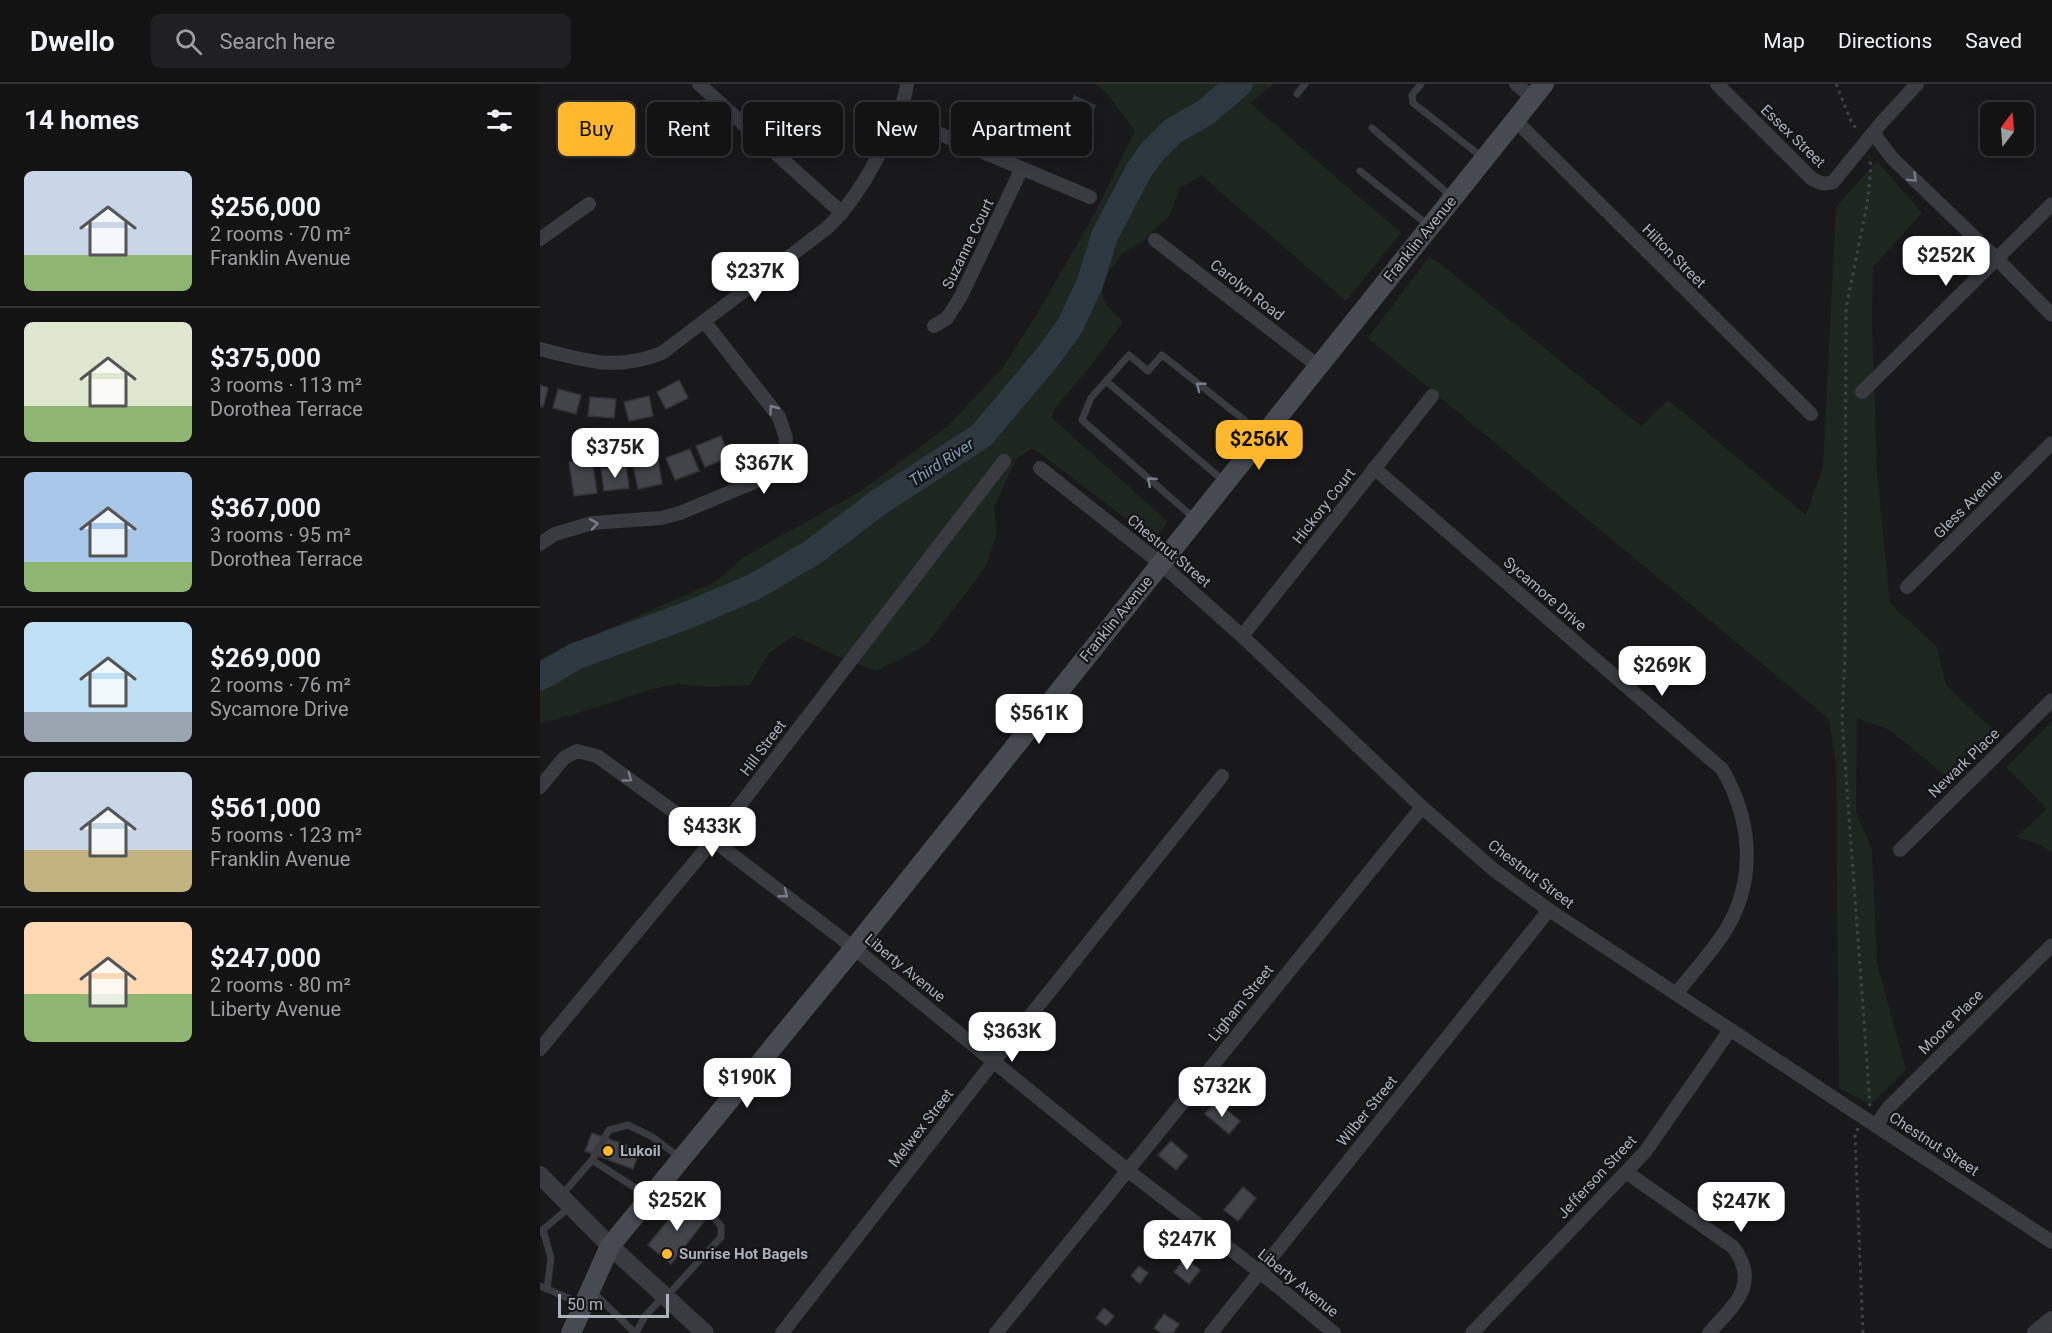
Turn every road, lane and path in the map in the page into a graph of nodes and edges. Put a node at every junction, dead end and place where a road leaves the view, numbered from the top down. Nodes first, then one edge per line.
1 (699, 84) edge
2 (907, 84) edge
3 (1305, 84) edge
4 (1421, 84) edge
5 (1515, 84) edge
6 (1717, 84) edge
7 (1836, 84) edge
8 (1917, 84) edge
9 (1538, 91) edge
10 (1296, 94) dead end
11 (903, 102) edge
12 (1515, 120) junction
13 (1372, 128) dead end
14 (939, 133) edge
15 (1870, 138) junction
16 (878, 156) edge
17 (1484, 159) junction
18 (1022, 168) junction
19 (1360, 171) dead end
20 (1090, 197) dead end
21 (1453, 198) junction
22 (590, 204) dead end
23 (2052, 204) edge
24 (842, 213) junction
25 (1430, 226) junction
26 (540, 239) edge
27 (1155, 240) dead end
28 (1997, 259) junction
29 (2052, 315) edge
30 (704, 321) junction
31 (934, 326) dead end
32 (540, 349) edge
33 (1318, 366) junction
34 (1106, 381) junction
35 (1862, 392) dead end
36 (1432, 396) dead end
37 (1810, 414) dead end
38 (1263, 435) junction
39 (2052, 443) edge
40 (1004, 461) dead end
41 (1040, 468) dead end
42 (1374, 468) junction
43 (1225, 483) junction
44 (1196, 519) junction
45 (540, 544) edge
46 (1160, 563) junction
47 (1907, 587) dead end
48 (1242, 636) junction
49 (2052, 700) edge
50 (1222, 777) dead end
51 (540, 787) edge
52 (1422, 807) junction
53 (713, 840) junction
54 (1900, 850) dead end
55 (1549, 910) junction
56 (2052, 945) edge
57 (854, 948) junction
58 (1676, 994) junction
59 (1730, 1030) junction
60 (540, 1049) edge
61 (994, 1061) junction
62 (1862, 1117) junction
63 (1876, 1126) junction
64 (592, 1160) junction
65 (682, 1160) junction
66 (1127, 1170) junction
67 (1626, 1173) junction
68 (540, 1175) edge
69 (666, 1179) junction
70 (650, 1198) junction
71 (566, 1201) junction
72 (542, 1231) edge
73 (2052, 1242) edge
74 (610, 1246) junction
75 (1260, 1272) junction
76 (543, 1287) edge
77 (665, 1296) junction
78 (586, 1297) junction
79 (2052, 1320) edge
80 (571, 1333) edge
81 (636, 1333) edge
82 (705, 1333) edge
83 (782, 1333) edge
84 (996, 1333) edge
85 (1211, 1333) edge
86 (1334, 1333) edge
87 (1472, 1333) edge
88 (1709, 1333) edge
89 (1863, 1333) edge
90 (2036, 1333) edge

1 - 24 street
2 - 11 street
3 - 10 lane
4 - 17 lane
5 - 9 street
6 - 15 street, Essex Street
7 - 15 path
8 - 15 street
9 - 12 main road, Franklin Avenue
12 - 17 main road, Franklin Avenue
12 - 37 street, Hilton Street
13 - 21 lane
14 - 18 street
15 -> 28 street
15 - 62 path
16 - 24 street
17 - 21 main road, Franklin Avenue
18 - 20 street
18 - 31 street, Suzanne Court
19 - 25 lane
21 - 25 main road, Franklin Avenue
22 - 26 street
23 - 28 street
24 - 30 street
25 - 33 main road, Franklin Avenue
27 - 33 street, Carolyn Road
28 - 29 street
28 - 35 street
30 - 32 street
45 -> 30 street
33 - 38 main road, Franklin Avenue
38 -> 34 lane
34 - 43 lane
44 -> 34 lane
36 - 42 street, Hickory Court
38 - 43 main road, Franklin Avenue
39 - 47 street, Gless Avenue
40 - 53 street, Hill Street
41 - 46 street, Chestnut Street
42 - 48 street, Hickory Court
42 - 58 street, Sycamore Drive
43 - 44 main road, Franklin Avenue
44 - 46 main road, Franklin Avenue
46 - 48 street, Chestnut Street
46 - 57 main road, Franklin Avenue
48 - 52 street, Chestnut Street
49 - 54 street, Newark Place
50 - 61 street, Melwex Street
51 -> 53 street, Liberty Avenue
52 - 55 street, Chestnut Street
52 - 66 street, Ligham Street
53 -> 57 street, Liberty Avenue
53 - 60 street, Hill Street
55 - 58 street, Chestnut Street
55 - 75 street, Wilber Street
56 - 63 street, Moore Place
57 - 61 street, Liberty Avenue
57 - 65 main road, Franklin Avenue
58 - 59 street, Chestnut Street
59 - 62 street, Chestnut Street
59 - 67 street, Jefferson Street
61 - 66 street, Liberty Avenue
61 - 83 street, Melwex Street
62 - 63 street, Chestnut Street
62 - 89 path
63 - 73 street, Chestnut Street
64 - 65 lane
64 - 70 lane
64 - 71 lane
65 - 69 main road, Franklin Avenue
66 - 75 street, Liberty Avenue
66 - 84 street, Ligham Street
67 - 87 street, Jefferson Street
67 - 88 street
68 - 71 street
69 - 70 main road, Franklin Avenue
69 - 77 lane
70 - 74 main road, Franklin Avenue
71 - 72 lane
71 - 74 street
72 - 76 lane
74 - 77 street
74 - 78 main road, Franklin Avenue
75 - 85 street, Wilber Street
75 - 86 street, Liberty Avenue
76 - 78 lane
77 - 81 lane
77 - 82 street
78 - 80 main road, Franklin Avenue
78 - 81 lane
79 - 90 street

